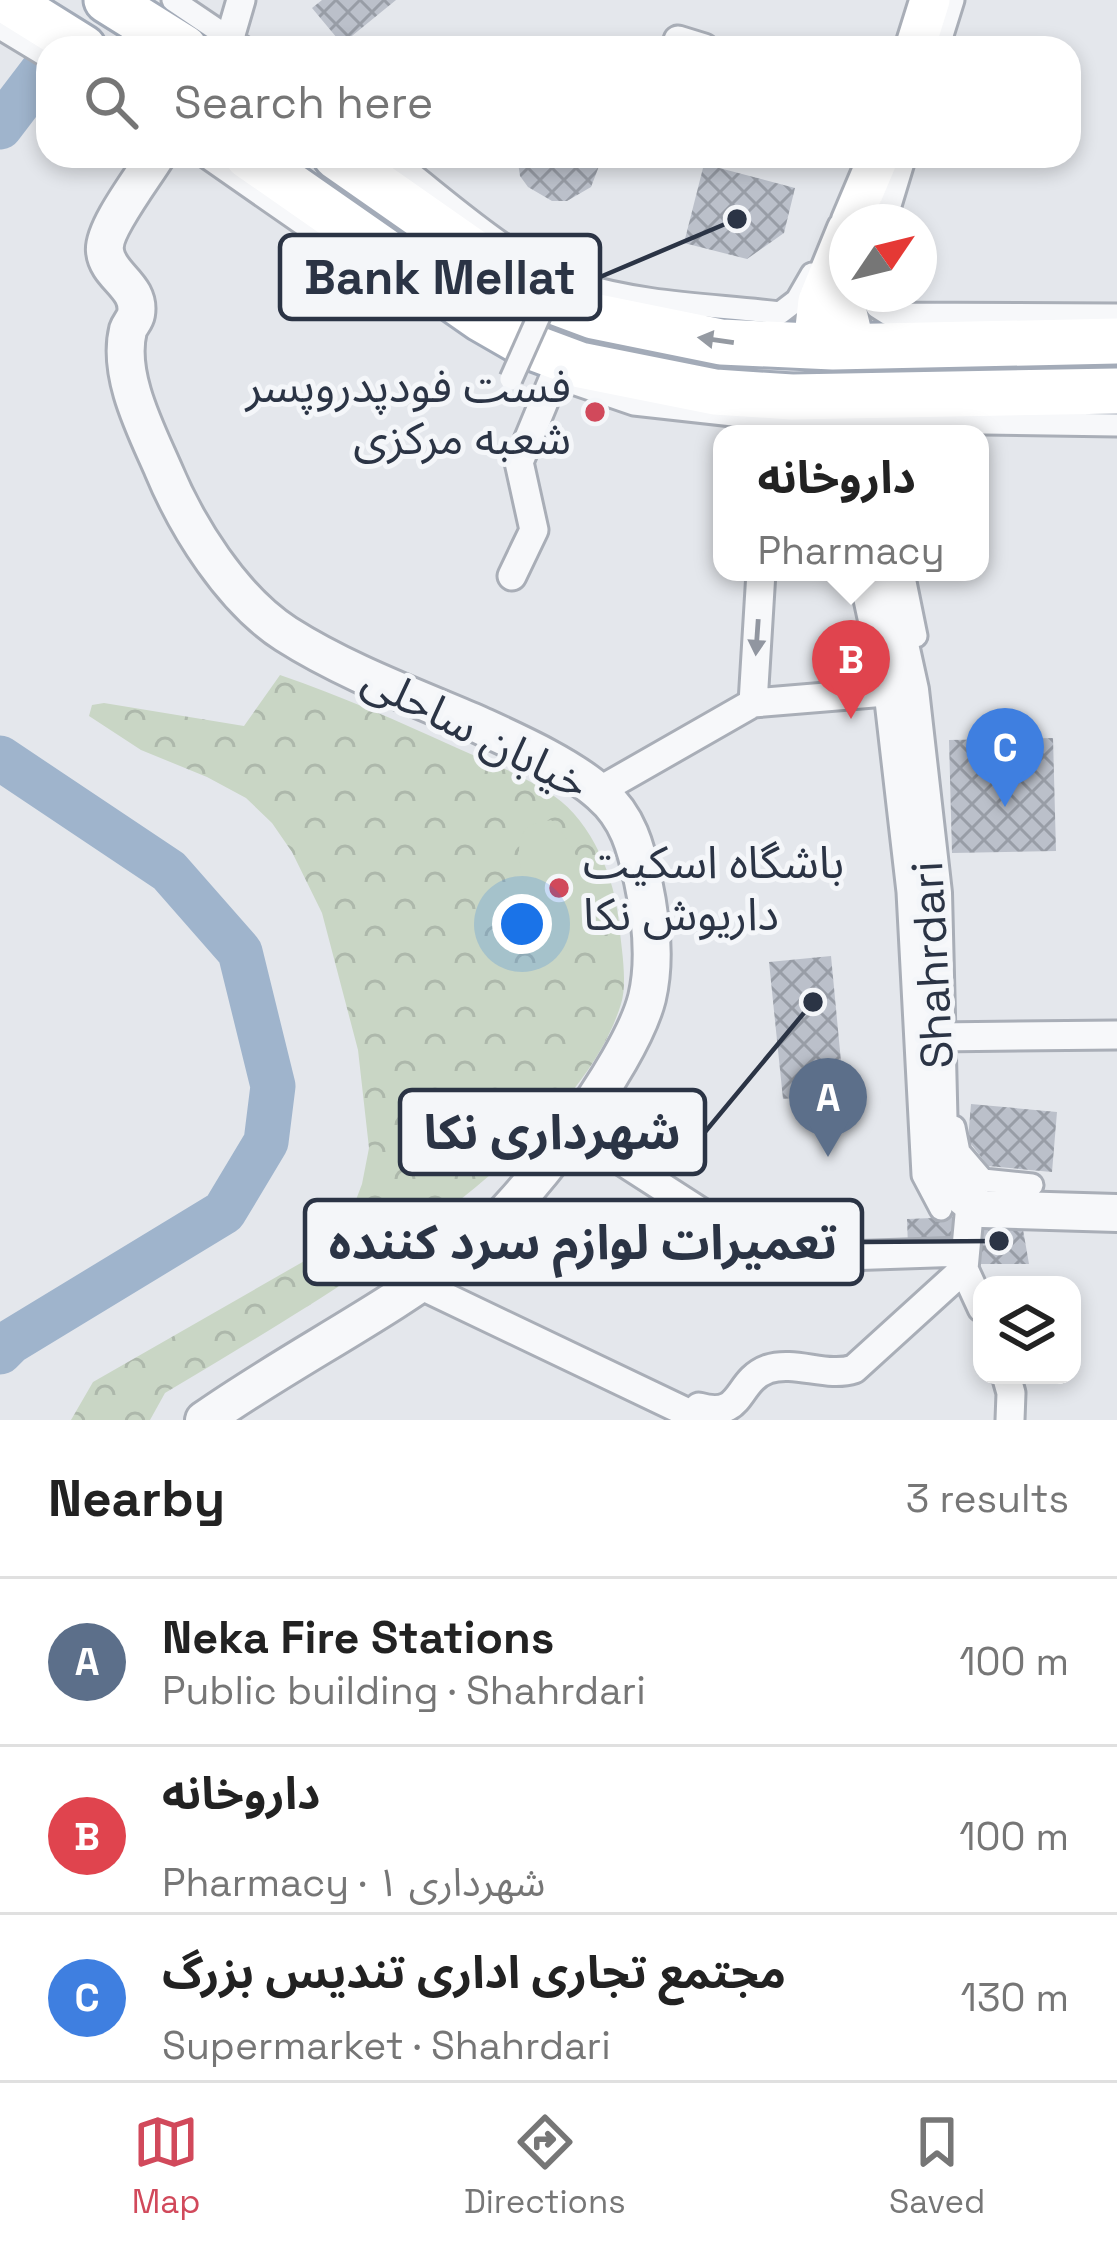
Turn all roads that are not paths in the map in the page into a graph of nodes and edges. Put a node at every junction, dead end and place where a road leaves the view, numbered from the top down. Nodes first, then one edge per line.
1 (6, 0) edge
2 (106, 0) edge
3 (173, 0) edge
4 (241, 0) edge
5 (910, 0) edge
6 (930, 0) edge
7 (953, 0) edge
8 (0, 28) edge
9 (64, 36) edge
10 (184, 36) edge
11 (190, 36) edge
12 (235, 36) edge
13 (900, 36) edge
14 (919, 36) edge
15 (942, 36) edge
16 (36, 50) edge
17 (149, 168) edge
18 (222, 168) edge
19 (265, 168) edge
20 (323, 168) edge
21 (855, 168) edge
22 (875, 168) edge
23 (878, 168) edge
24 (901, 168) edge
25 (383, 171) edge
26 (291, 186) junction
27 (858, 204) edge
28 (871, 204) edge
29 (890, 204) edge
30 (359, 233) junction
31 (569, 249) dead end
32 (829, 274) edge
33 (843, 312) edge
34 (885, 312) edge
35 (1117, 315) edge
36 (1117, 341) edge
37 (834, 346) junction
38 (558, 367) junction
39 (511, 379) dead end
40 (1117, 391) edge
41 (849, 424) edge
42 (759, 425) edge
43 (1117, 425) edge
44 (512, 576) dead end
45 (760, 581) edge
46 (863, 581) edge
47 (885, 581) edge
48 (905, 581) edge
49 (898, 691) junction
50 (752, 703) junction
51 (599, 791) junction
52 (1117, 1035) edge
53 (944, 1037) junction
54 (572, 1129) junction
55 (1032, 1185) dead end
56 (955, 1207) junction
57 (1117, 1213) edge
58 (964, 1260) junction
59 (416, 1283) junction
60 (973, 1284) edge
61 (1008, 1384) edge
62 (686, 1416) edge
63 (204, 1420) edge
64 (1010, 1420) edge

1 - 9 main road
2 - 10 main road
3 - 11 street
4 - 12 street
5 - 13 street
6 - 14 main road
7 - 15 street
8 - 16 street
17 - 51 street, خیابان ساحلی
18 - 38 street
19 - 26 main road
20 - 26 main road
21 - 25 street
22 - 27 main road
23 - 28 main road
24 - 29 street
25 - 30 main road
37 -> 25 main road
26 - 30 main road
30 - 38 main road
31 - 39 street, bridge
32 - 37 main road
33 - 37 main road
34 - 35 street
36 - 37 main road
37 - 41 main road
38 - 41 main road
38 - 42 street
38 - 44 street
40 - 41 main road
41 - 43 street
45 -> 50 street
46 - 49 street
47 - 49 street, Shahrdari
48 - 53 street
49 - 50 street
49 - 53 street, Shahrdari
49 - 56 street
50 - 51 street
51 - 54 street, خیابان ساحلی
52 - 53 street
53 - 55 street
53 - 56 street, Shahrdari
54 - 58 street
54 - 59 street, خیابان ساحلی
56 - 57 street
56 - 58 street
58 - 60 street
58 - 62 street
59 - 62 street
59 - 63 street, خیابان ساحلی
61 - 64 street

